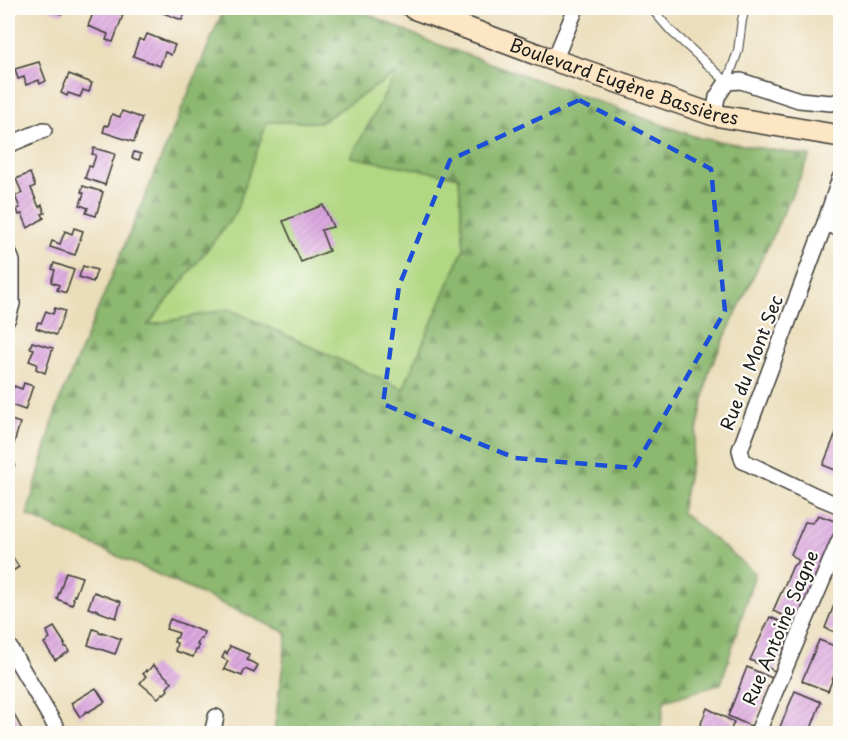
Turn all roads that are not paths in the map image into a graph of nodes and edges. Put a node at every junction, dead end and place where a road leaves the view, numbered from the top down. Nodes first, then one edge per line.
1 (413, 8) edge
2 (576, 8) edge
3 (651, 8) edge
4 (746, 8) edge
5 (554, 61) junction
6 (727, 82) junction
7 (840, 101) edge
8 (714, 115) junction
9 (44, 130) dead end
10 (840, 136) edge
11 (8, 145) edge
12 (840, 178) edge
13 (825, 223) junction
14 (840, 229) edge
15 (8, 251) edge
16 (8, 318) edge
17 (840, 506) edge
18 (840, 539) edge
19 (8, 645) edge
20 (216, 717) dead end
21 (60, 734) edge
22 (212, 734) edge
23 (757, 734) edge

1 - 5 street, Boulevard Eugène Bassières
2 - 5 street
3 - 6 lane
4 - 6 lane
5 - 8 street, Boulevard Eugène Bassières
6 - 7 street
6 - 8 street
8 - 10 street, Boulevard Eugène Bassières
9 - 11 street
12 - 13 street, Rue du Mont Sec
13 - 14 street
13 - 17 street, Rue du Mont Sec
15 - 16 street
18 - 23 street, Rue Antoine Sagne
19 - 21 street
20 - 22 street

